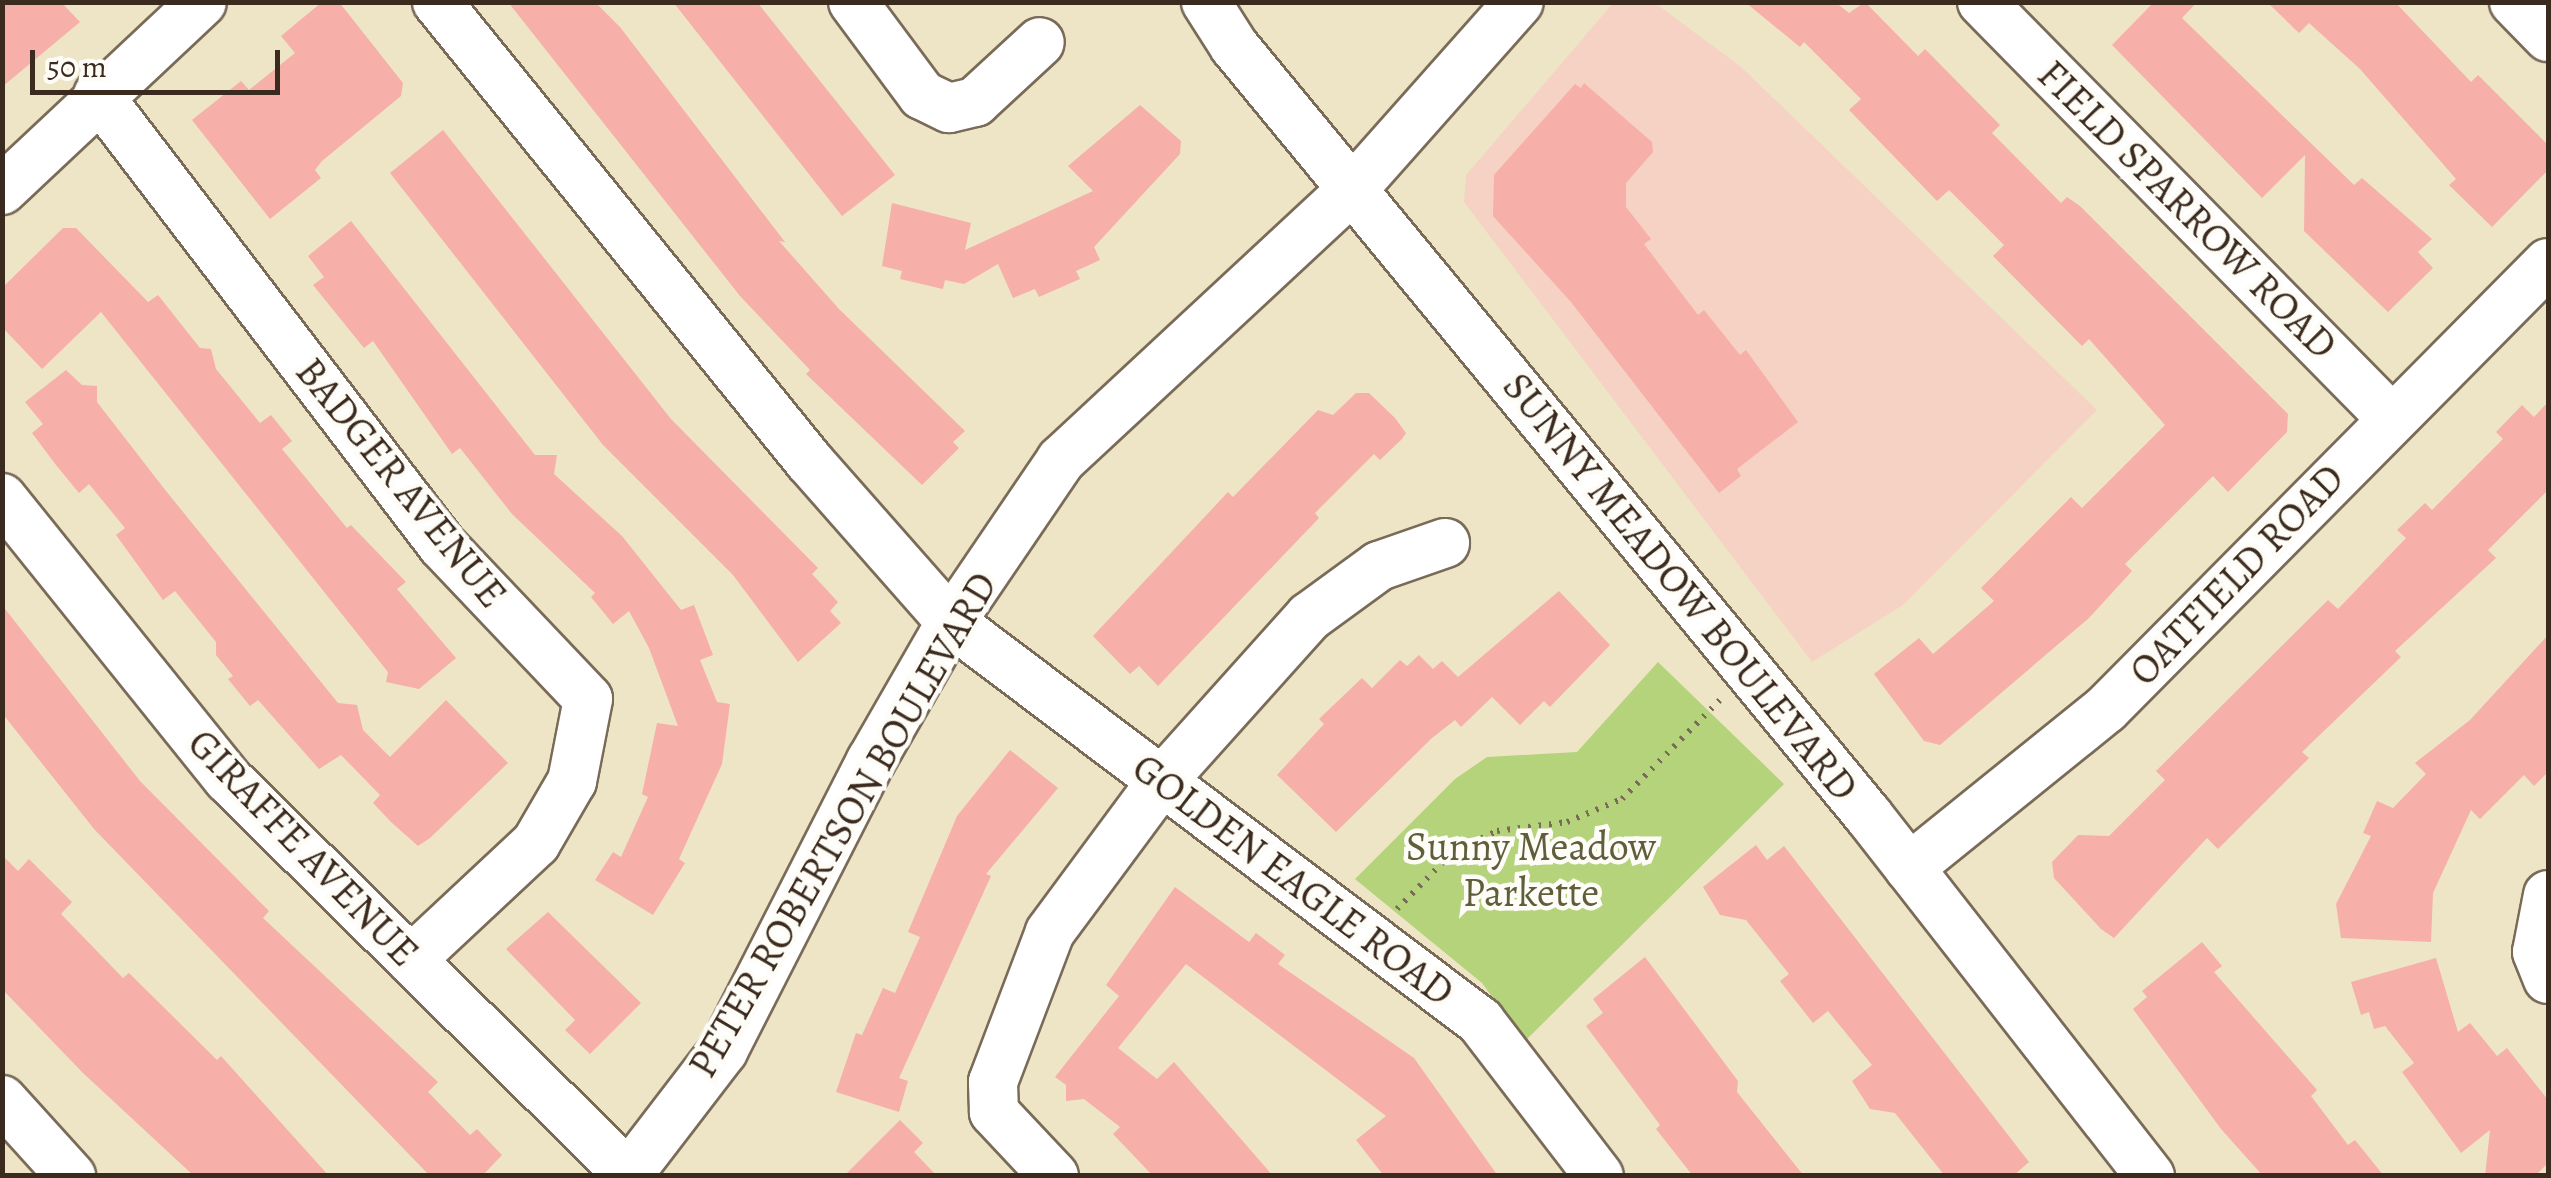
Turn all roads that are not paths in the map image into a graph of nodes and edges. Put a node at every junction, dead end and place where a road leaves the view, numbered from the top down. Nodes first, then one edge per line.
1 (202, 2) edge
2 (437, 2) edge
3 (853, 2) edge
4 (1206, 2) edge
5 (1519, 2) edge
6 (1982, 2) edge
7 (2514, 2) edge
8 (2548, 37) edge
9 (1040, 42) dead end
10 (98, 95) junction
11 (2, 190) edge
12 (1352, 190) junction
13 (2548, 263) edge
14 (2391, 418) junction
15 (2, 498) edge
16 (1446, 543) dead end
17 (951, 622) junction
18 (1161, 782) junction
19 (1909, 868) junction
20 (2548, 895) edge
21 (411, 960) junction
22 (2548, 979) edge
23 (2, 1100) edge
24 (629, 1175) edge
25 (72, 1176) edge
26 (1054, 1176) edge
27 (1599, 1176) edge
28 (2150, 1176) edge

1 - 10 street
2 - 17 street
3 - 9 street
4 - 12 street, SUNNY MEADOW BOULEVARD
5 - 12 street, PETER ROBERTSON BOULEVARD
6 - 14 street, FIELD SPARROW ROAD
7 - 8 street
10 - 11 street
10 - 21 street, BADGER AVENUE
12 - 17 street, PETER ROBERTSON BOULEVARD
12 - 19 street, SUNNY MEADOW BOULEVARD
13 - 14 street, OATFIELD ROAD
14 - 19 street, OATFIELD ROAD
15 - 21 street, GIRAFFE AVENUE
16 - 18 street
17 - 18 street, GOLDEN EAGLE ROAD
17 - 24 street, PETER ROBERTSON BOULEVARD
18 - 26 street
18 - 27 street, GOLDEN EAGLE ROAD
19 - 28 street, SUNNY MEADOW BOULEVARD
20 - 22 street
21 - 24 street, GIRAFFE AVENUE
23 - 25 street

